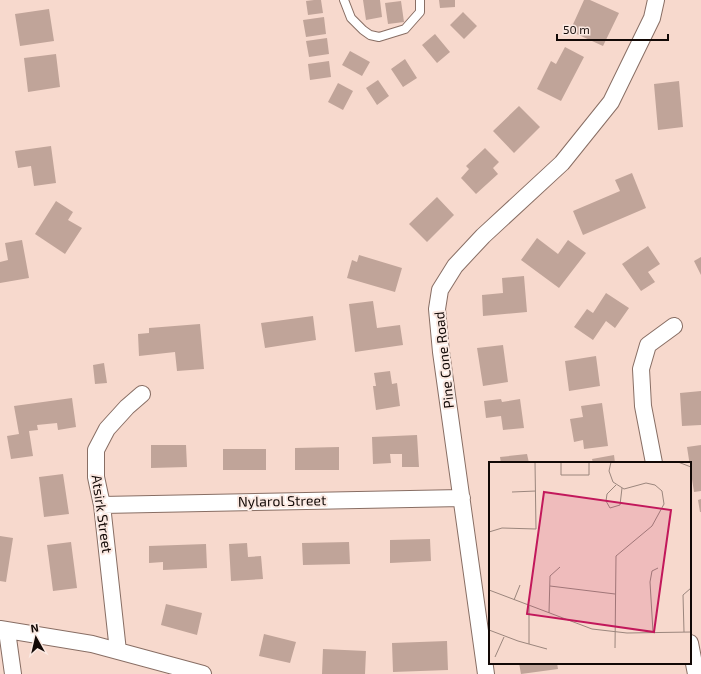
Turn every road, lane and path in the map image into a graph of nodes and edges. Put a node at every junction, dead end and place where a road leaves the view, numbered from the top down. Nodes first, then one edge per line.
1 (344, 0) edge
2 (420, 0) edge
3 (656, 0) edge
4 (674, 326) dead end
5 (142, 394) dead end
6 (654, 462) edge
7 (462, 498) junction
8 (102, 505) junction
9 (4, 630) edge
10 (691, 648) edge
11 (118, 651) junction
12 (13, 674) edge
13 (203, 674) edge
14 (486, 674) edge
15 (696, 674) edge

1 - 2 lane
3 - 7 street, Pine Cone Road
4 - 6 street
5 - 8 street, Atsirk Street
7 - 8 street, Nylarol Street
7 - 14 street, Pine Cone Road
8 - 11 street, Atsirk Street
9 - 11 street
9 - 12 street
10 - 15 street
11 - 13 street

